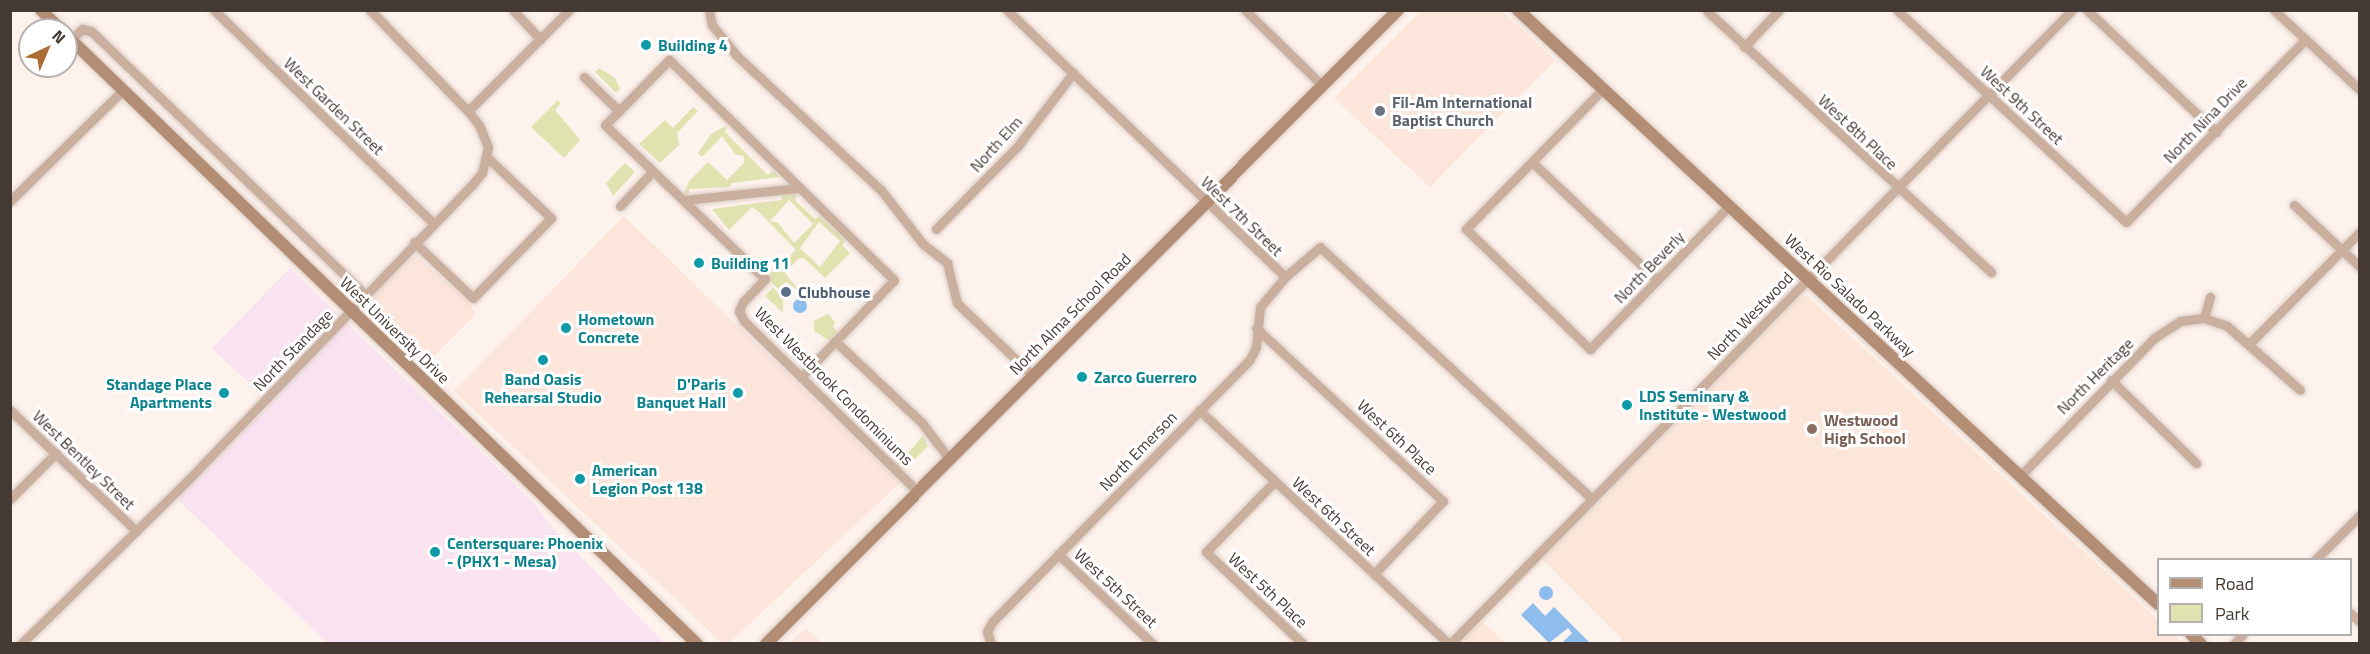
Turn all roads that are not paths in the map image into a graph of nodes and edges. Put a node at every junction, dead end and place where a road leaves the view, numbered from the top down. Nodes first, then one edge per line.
1 (214, 10) edge
2 (370, 10) edge
3 (513, 10) edge
4 (569, 10) edge
5 (709, 10) edge
6 (1007, 10) edge
7 (1245, 10) edge
8 (1398, 10) edge
9 (1518, 10) edge
10 (1779, 10) edge
11 (1897, 10) edge
12 (2072, 10) edge
13 (2086, 10) edge
14 (2274, 10) edge
15 (1707, 11) edge
16 (78, 32) edge
17 (540, 39) junction
18 (2305, 40) junction
19 (78, 47) edge
20 (1744, 47) junction
21 (1073, 73) junction
22 (584, 77) dead end
23 (1323, 86) junction
24 (1603, 89) junction
25 (123, 90) junction
26 (2360, 90) edge
27 (1991, 97) junction
28 (468, 111) junction
29 (619, 111) junction
30 (2216, 132) junction
31 (488, 158) junction
32 (1532, 162) junction
33 (653, 171) junction
34 (799, 188) junction
35 (1897, 188) junction
36 (684, 200) junction
37 (10, 201) edge
38 (1206, 202) junction
39 (2294, 205) dead end
40 (620, 206) dead end
41 (1729, 206) junction
42 (2126, 222) joint
43 (433, 223) junction
44 (936, 229) dead end
45 (2360, 232) edge
46 (414, 242) junction
47 (2342, 250) junction
48 (2360, 267) edge
49 (1991, 272) dead end
50 (1285, 277) junction
51 (1808, 279) junction
52 (1657, 280) junction
53 (364, 294) junction
54 (2210, 297) dead end
55 (350, 310) junction
56 (2204, 318) junction
57 (1256, 328) junction
58 (835, 341) junction
59 (2248, 344) junction
60 (1032, 375) junction
61 (801, 377) junction
62 (2111, 380) junction
63 (2300, 390) dead end
64 (10, 410) edge
65 (1199, 410) junction
66 (56, 453) junction
67 (948, 458) junction
68 (2196, 463) dead end
69 (2020, 476) junction
70 (1275, 481) junction
71 (916, 490) junction
72 (10, 499) edge
73 (1592, 499) junction
74 (2360, 515) edge
75 (136, 531) junction
76 (1058, 554) junction
77 (2317, 558) edge
78 (1374, 574) junction
79 (2157, 603) edge
80 (21, 644) edge
81 (697, 644) edge
82 (766, 644) edge
83 (991, 644) edge
84 (1153, 644) edge
85 (1303, 644) edge
86 (1449, 644) edge

1 - 43 street, West Garden Street
2 - 28 street
3 - 17 street
4 - 17 street
5 - 60 street
6 - 21 street, West 7th Street
7 - 23 street
8 - 23 main road, North Alma School Road
9 - 24 main road, West Rio Salado Parkway
10 - 20 street
11 - 27 street, West 9th Street
12 - 27 street, North Westwood
13 - 30 street
14 - 18 street
15 - 20 street, West 8th Place
16 - 53 street, West University Drive
17 - 28 street
18 - 26 street
18 - 30 street, North Nina Drive
19 - 25 main road, West University Drive
20 - 35 street, West 8th Place
21 - 38 street, West 7th Street
21 - 44 street, North Elm
22 - 29 street
23 - 38 main road, North Alma School Road
24 - 32 street
24 - 41 main road, West Rio Salado Parkway
25 - 37 street
25 - 55 main road, West University Drive
27 - 35 street, North Westwood
27 - 42 street, West 9th Street
28 - 31 street
29 - 33 street, West Westbrook Condominiums
29 - 34 street
30 - 42 street, North Nina Drive
31 - 43 street, North Standage
31 - 46 street
32 - 52 street
32 - 52 street, North Beverly
33 - 36 street, West Westbrook Condominiums
33 - 40 street
34 - 36 street
34 - 58 street
35 - 49 street, West 8th Place
35 - 51 street, North Westwood
36 - 61 street, West Westbrook Condominiums
38 - 50 street, West 7th Street
38 - 60 main road, North Alma School Road
39 - 47 street
41 - 51 main road, West Rio Salado Parkway
41 - 52 street, North Beverly
43 - 46 street, North Standage
45 - 47 street
46 - 53 street, North Standage
47 - 48 street
47 - 59 street
50 - 57 street, North Emerson
50 - 73 street, West 7th Street
51 - 69 main road, West Rio Salado Parkway
51 - 73 street, North Westwood
53 - 55 street, North Standage
54 - 56 street
55 - 75 street, North Standage
55 - 81 main road, West University Drive
56 - 59 street
56 - 62 street, North Heritage
57 - 65 street, North Emerson
57 - 78 street, West 6th Place
58 - 61 street
58 - 67 street, West Westbrook Condominiums
59 - 63 street
60 - 67 main road, North Alma School Road
61 - 71 street, West Westbrook Condominiums
62 - 68 street
62 - 69 street, North Heritage
64 - 66 street, West Bentley Street
65 - 70 street, West 6th Street
65 - 76 street, North Emerson
66 - 72 street
66 - 75 street, West Bentley Street
67 - 71 main road, North Alma School Road
69 - 79 main road, West Rio Salado Parkway
70 - 78 street, West 6th Street
70 - 85 street, West 5th Place
71 - 82 main road, North Alma School Road
73 - 86 street, North Westwood
74 - 77 street
75 - 80 street, North Standage
76 - 83 street, North Emerson
76 - 84 street, West 5th Street
78 - 86 street, West 6th Street

